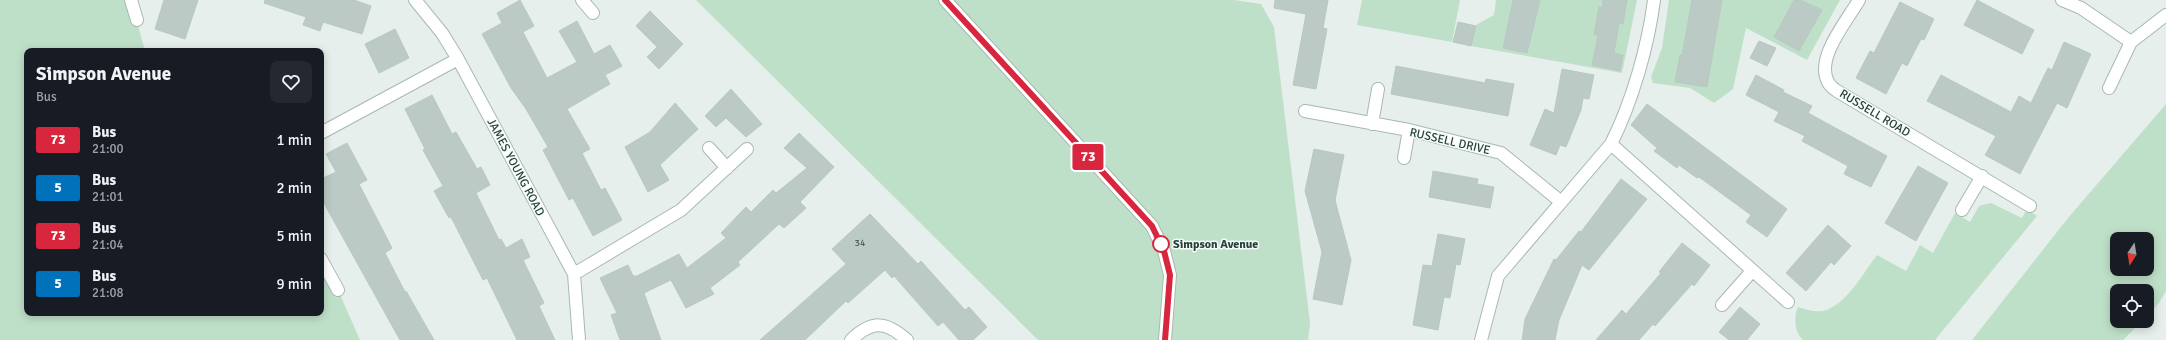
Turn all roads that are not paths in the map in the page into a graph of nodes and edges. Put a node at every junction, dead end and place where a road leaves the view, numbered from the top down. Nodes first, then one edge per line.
1 (131, 0) edge
2 (416, 0) edge
3 (582, 0) edge
4 (945, 0) edge
5 (1654, 0) edge
6 (1859, 0) edge
7 (2062, 0) edge
8 (593, 13) dead end
9 (2166, 15) edge
10 (136, 20) dead end
11 (2131, 42) junction
12 (458, 59) junction
13 (2109, 88) dead end
14 (1378, 89) dead end
15 (1305, 110) dead end
16 (1372, 124) junction
17 (1409, 130) junction
18 (324, 131) edge
19 (1611, 144) junction
20 (709, 148) dead end
21 (747, 149) dead end
22 (1404, 158) dead end
23 (727, 168) junction
24 (1982, 176) junction
25 (1560, 201) junction
26 (2030, 206) dead end
27 (1962, 210) dead end
28 (324, 264) edge
29 (1752, 271) junction
30 (574, 274) junction
31 (338, 290) dead end
32 (1788, 302) dead end
33 (1722, 305) dead end
34 (579, 340) edge
35 (851, 340) edge
36 (907, 340) edge
37 (1165, 340) edge
38 (1481, 340) edge

1 - 10 street
2 - 12 street, JAMES YOUNG ROAD
3 - 8 street
4 - 37 street
5 - 19 street
6 - 24 street, RUSSELL ROAD
7 - 11 street
9 - 11 street
11 - 13 street
12 - 18 street
12 - 30 street, JAMES YOUNG ROAD
14 - 16 street
15 - 16 street, RUSSELL DRIVE
16 - 17 street, RUSSELL DRIVE
17 - 22 street
17 - 25 street, RUSSELL DRIVE
19 - 25 street
19 - 29 street
20 - 23 street
21 - 23 street
23 - 30 street
24 - 26 street, RUSSELL ROAD
24 - 27 street
25 - 38 street
28 - 31 street
29 - 32 street
29 - 33 street
30 - 34 street, JAMES YOUNG ROAD
35 - 36 street

